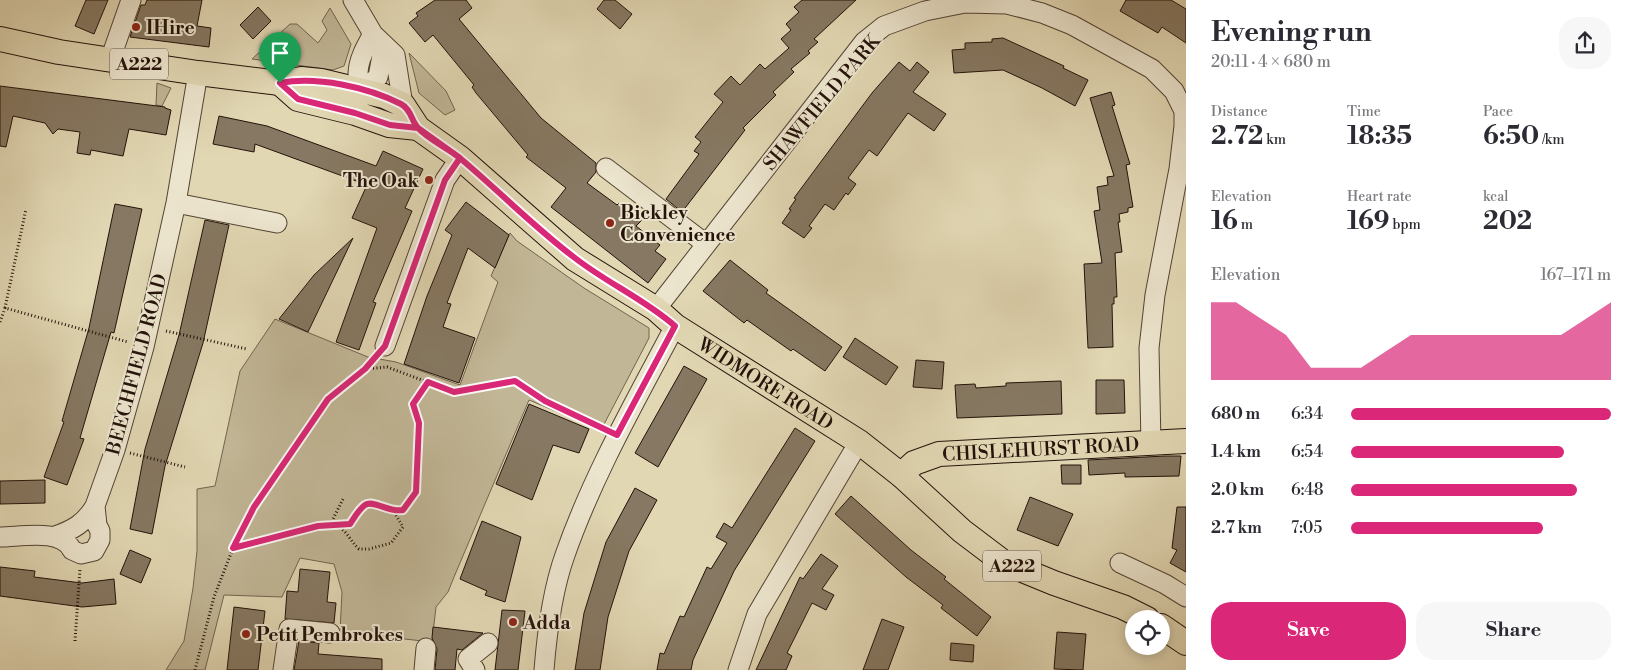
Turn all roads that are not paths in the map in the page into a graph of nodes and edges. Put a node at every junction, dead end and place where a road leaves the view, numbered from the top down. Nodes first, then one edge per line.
1 (131, 0) edge
2 (353, 0) edge
3 (0, 39) edge
4 (378, 40) junction
5 (110, 60) junction
6 (198, 73) junction
7 (359, 102) junction
8 (403, 105) junction
9 (418, 128) junction
10 (460, 158) junction
11 (606, 168) dead end
12 (176, 203) junction
13 (277, 223) dead end
14 (706, 244) junction
15 (656, 309) junction
16 (675, 326) junction
17 (385, 346) road end
18 (1186, 441) edge
19 (859, 442) junction
20 (1151, 444) junction
21 (901, 475) junction
22 (95, 506) junction
23 (55, 536) junction
24 (0, 537) edge
25 (1120, 563) dead end
26 (1186, 597) edge
27 (1129, 610) edge
28 (1170, 632) edge
29 (330, 633) dead end
30 (488, 642) dead end
31 (1186, 643) edge
32 (426, 648) dead end
33 (283, 670) edge
34 (424, 670) edge
35 (475, 670) edge
36 (544, 670) edge
37 (738, 670) edge

1 - 5 street
2 - 4 street
3 - 5 main road, WIDMORE ROAD / A222
4 - 7 street
4 - 8 street
5 - 6 main road, WIDMORE ROAD / A222
6 - 7 main road, WIDMORE ROAD / A222
6 - 12 street, BEECHFIELD ROAD
7 - 8 main road, WIDMORE ROAD / A222
7 - 9 main road, WIDMORE ROAD / A222
8 - 9 main road, WIDMORE ROAD / A222
9 - 10 main road, WIDMORE ROAD / A222
10 - 15 main road, WIDMORE ROAD / A222
10 - 17 street
11 - 14 street
12 - 13 street
12 - 22 street, BEECHFIELD ROAD
14 - 15 street, SHAWFIELD PARK
14 - 20 street, SHAWFIELD PARK
15 - 16 main road, WIDMORE ROAD / A222
16 - 19 main road, WIDMORE ROAD / A222
16 - 36 street
18 - 20 main road, CHISLEHURST ROAD
19 - 21 main road, WIDMORE ROAD / A222
19 - 37 street
20 - 21 main road, CHISLEHURST ROAD
21 - 27 main road, A222
22 - 23 street
22 - 23 street, BEECHFIELD ROAD
23 - 24 street
25 - 26 street
28 - 31 main road
29 - 33 street
30 - 35 street
32 - 34 street

